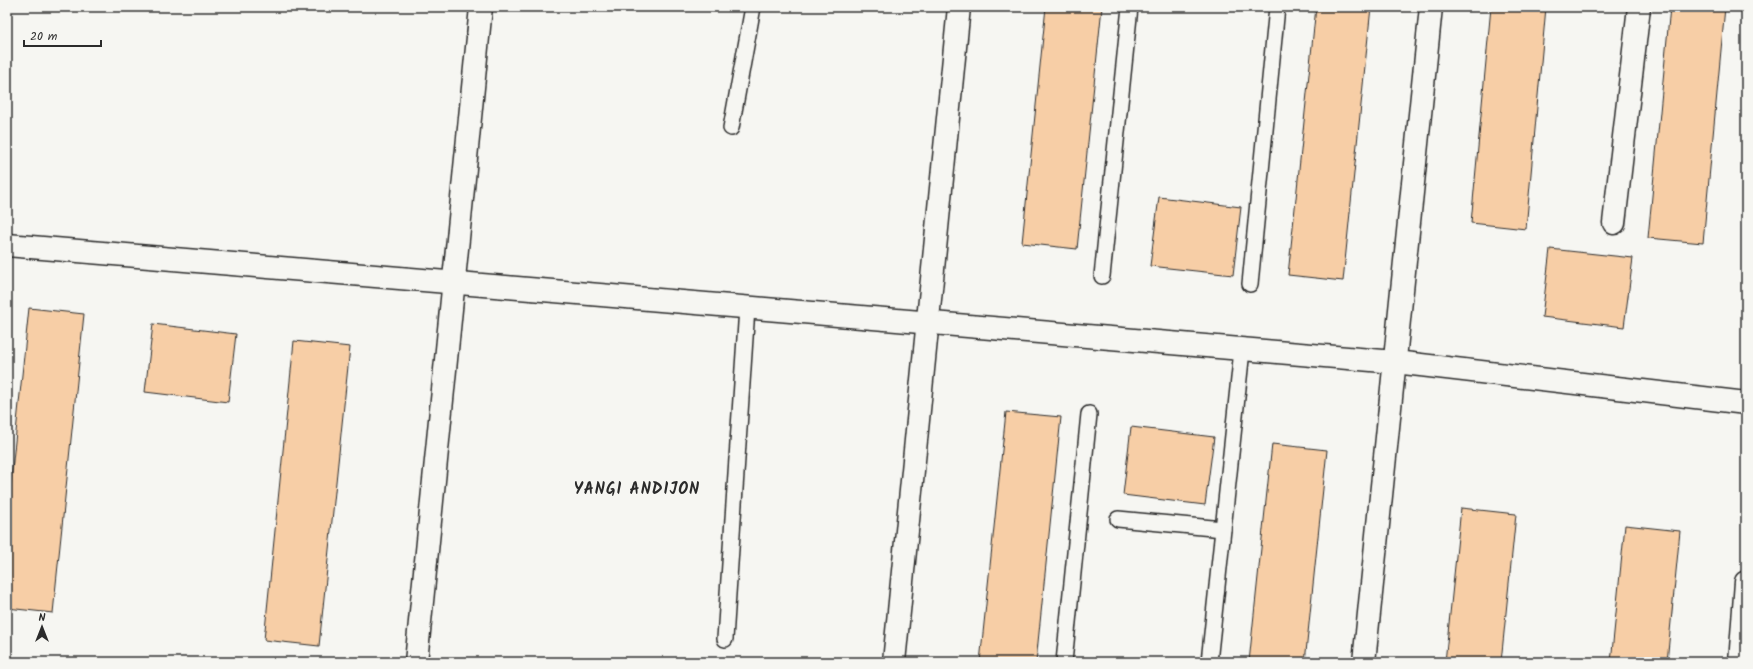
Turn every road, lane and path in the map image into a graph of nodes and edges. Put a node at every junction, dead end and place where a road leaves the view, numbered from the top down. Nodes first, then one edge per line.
1 (481, 7) edge
2 (753, 7) edge
3 (959, 7) edge
4 (1130, 7) edge
5 (1277, 7) edge
6 (1431, 7) edge
7 (1639, 7) edge
8 (731, 128) dead end
9 (1614, 223) dead end
10 (7, 246) edge
11 (1102, 276) dead end
12 (455, 283) junction
13 (1250, 284) dead end
14 (747, 308) junction
15 (928, 323) junction
16 (1242, 350) junction
17 (1395, 362) junction
18 (1746, 402) edge
19 (1089, 414) dead end
20 (1118, 519) dead end
21 (1223, 529) junction
22 (1746, 582) edge
23 (725, 639) dead end
24 (416, 662) edge
25 (894, 662) edge
26 (1064, 662) edge
27 (1209, 662) edge
28 (1364, 662) edge
29 (1740, 662) edge

1 - 12 street
2 - 8 lane
3 - 15 street
4 - 11 lane
5 - 13 lane
6 - 17 street
7 - 9 street
10 - 12 street
12 - 14 street
12 - 24 street
14 - 15 street
14 - 23 lane
15 - 16 street
15 - 25 street
16 - 17 street
16 - 21 lane
17 - 18 street
17 - 28 street
19 - 26 lane
20 - 21 lane
21 - 27 lane
22 - 29 street

